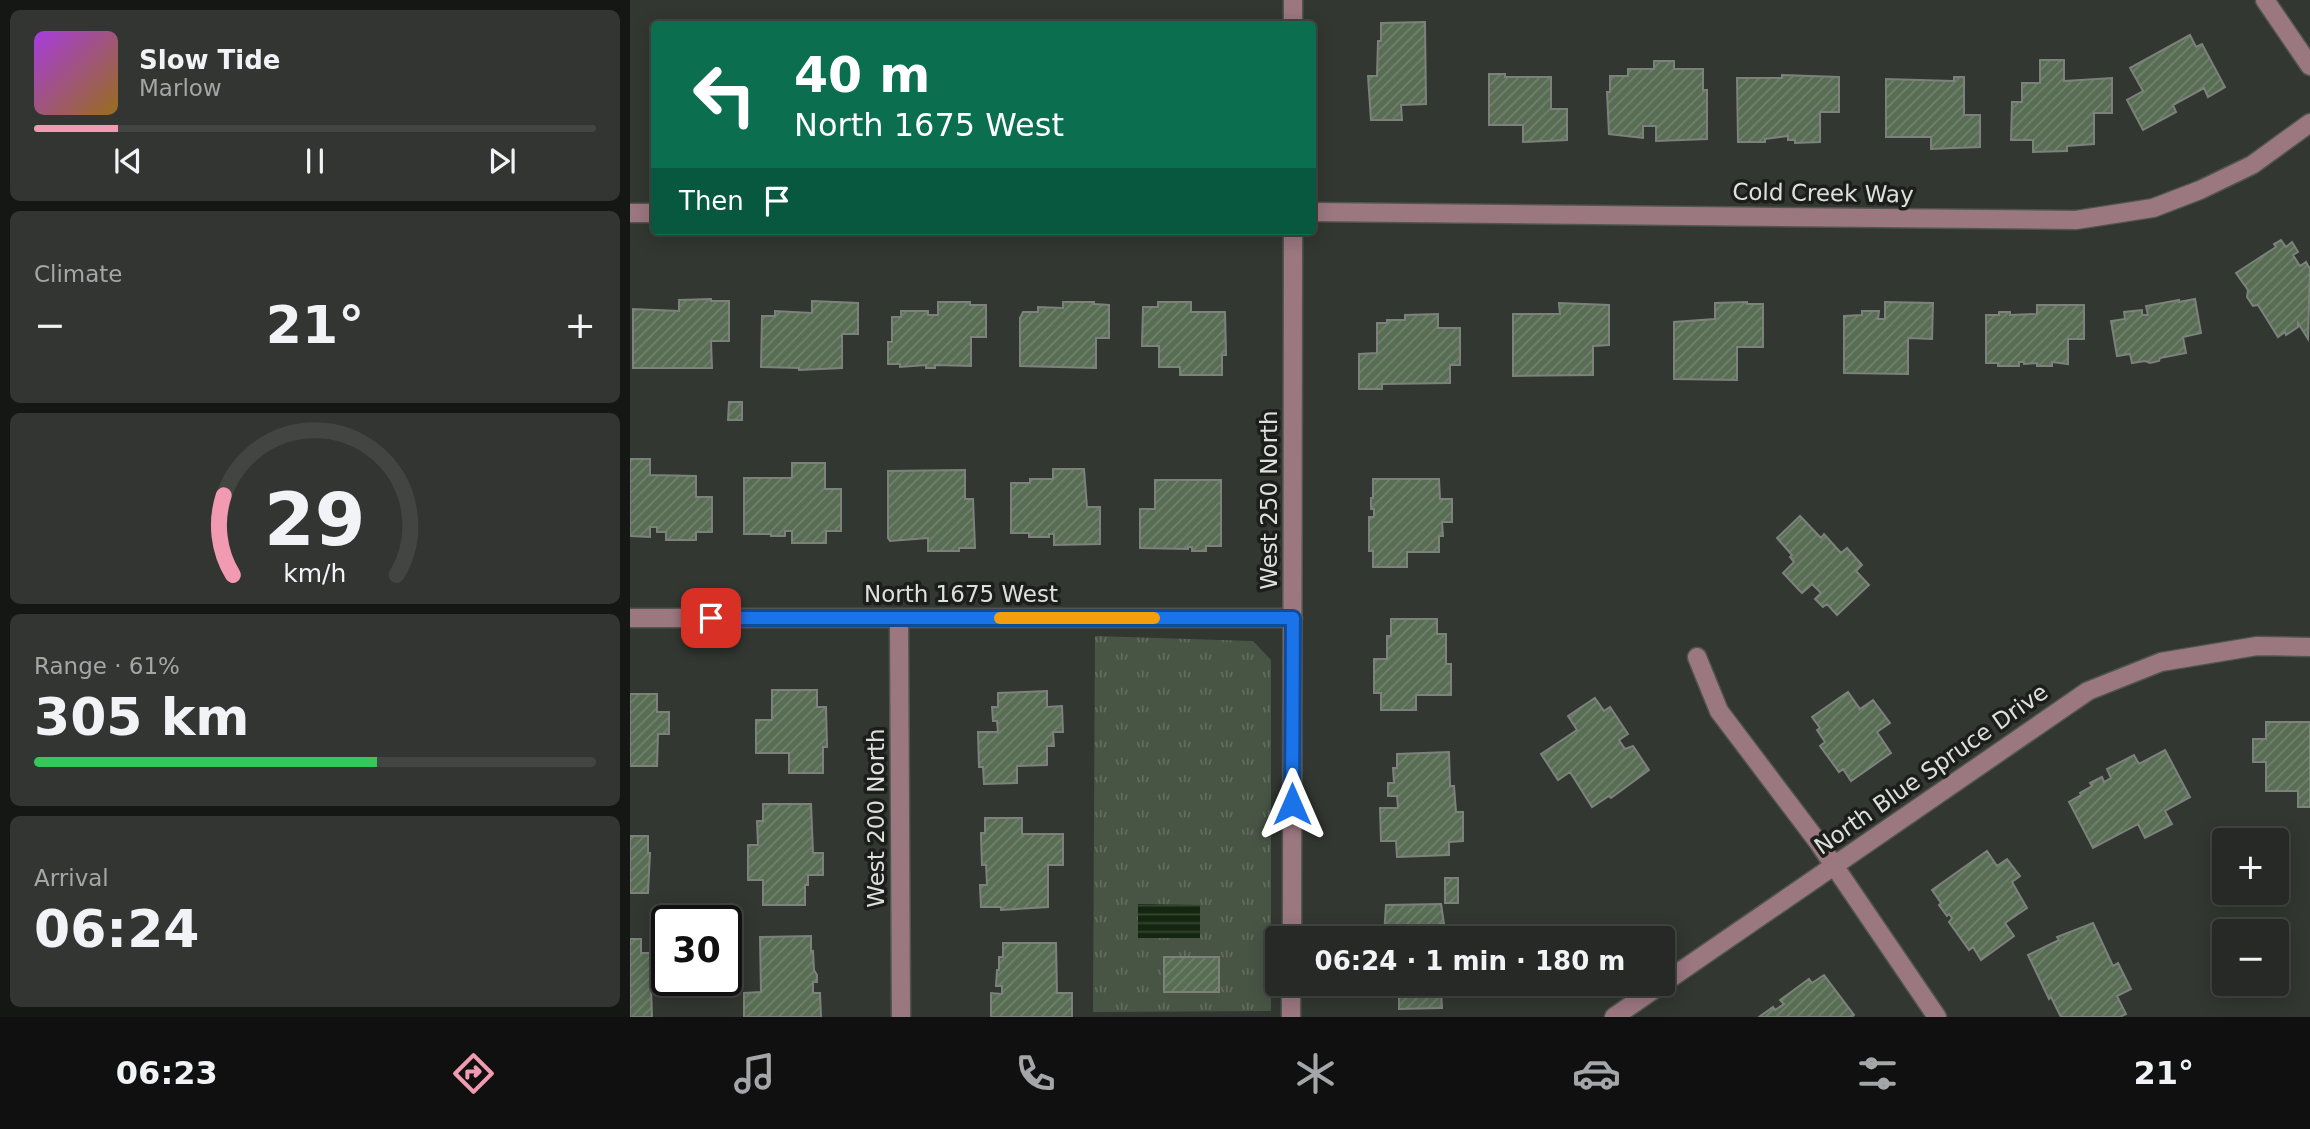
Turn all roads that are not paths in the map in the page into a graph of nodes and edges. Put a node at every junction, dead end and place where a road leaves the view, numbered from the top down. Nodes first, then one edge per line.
1 (1293, 0) edge
2 (2265, 0) edge
3 (1293, 21) edge
4 (2310, 66) edge
5 (2310, 124) edge
6 (1316, 212) edge
7 (630, 213) edge
8 (651, 213) edge
9 (1293, 235) edge
10 (630, 618) edge
11 (1293, 618) junction
12 (899, 619) junction
13 (2310, 647) edge
14 (1697, 657) dead end
15 (1833, 864) junction
16 (1292, 926) edge
17 (1291, 996) edge
18 (901, 1017) edge
19 (1291, 1017) edge
20 (1614, 1017) edge
21 (1937, 1017) edge

1 - 3 street
2 - 4 street
5 - 6 street, Cold Creek Way
7 - 8 street
9 - 11 street, West 250 North
10 - 12 street, North 1675 West
11 - 12 street, North 1675 West
11 - 16 street, West 250 North
12 - 18 street, West 200 North
13 - 15 street, North Blue Spruce Drive
14 - 15 street
15 - 20 street, North Blue Spruce Drive
15 - 21 street
17 - 19 street

